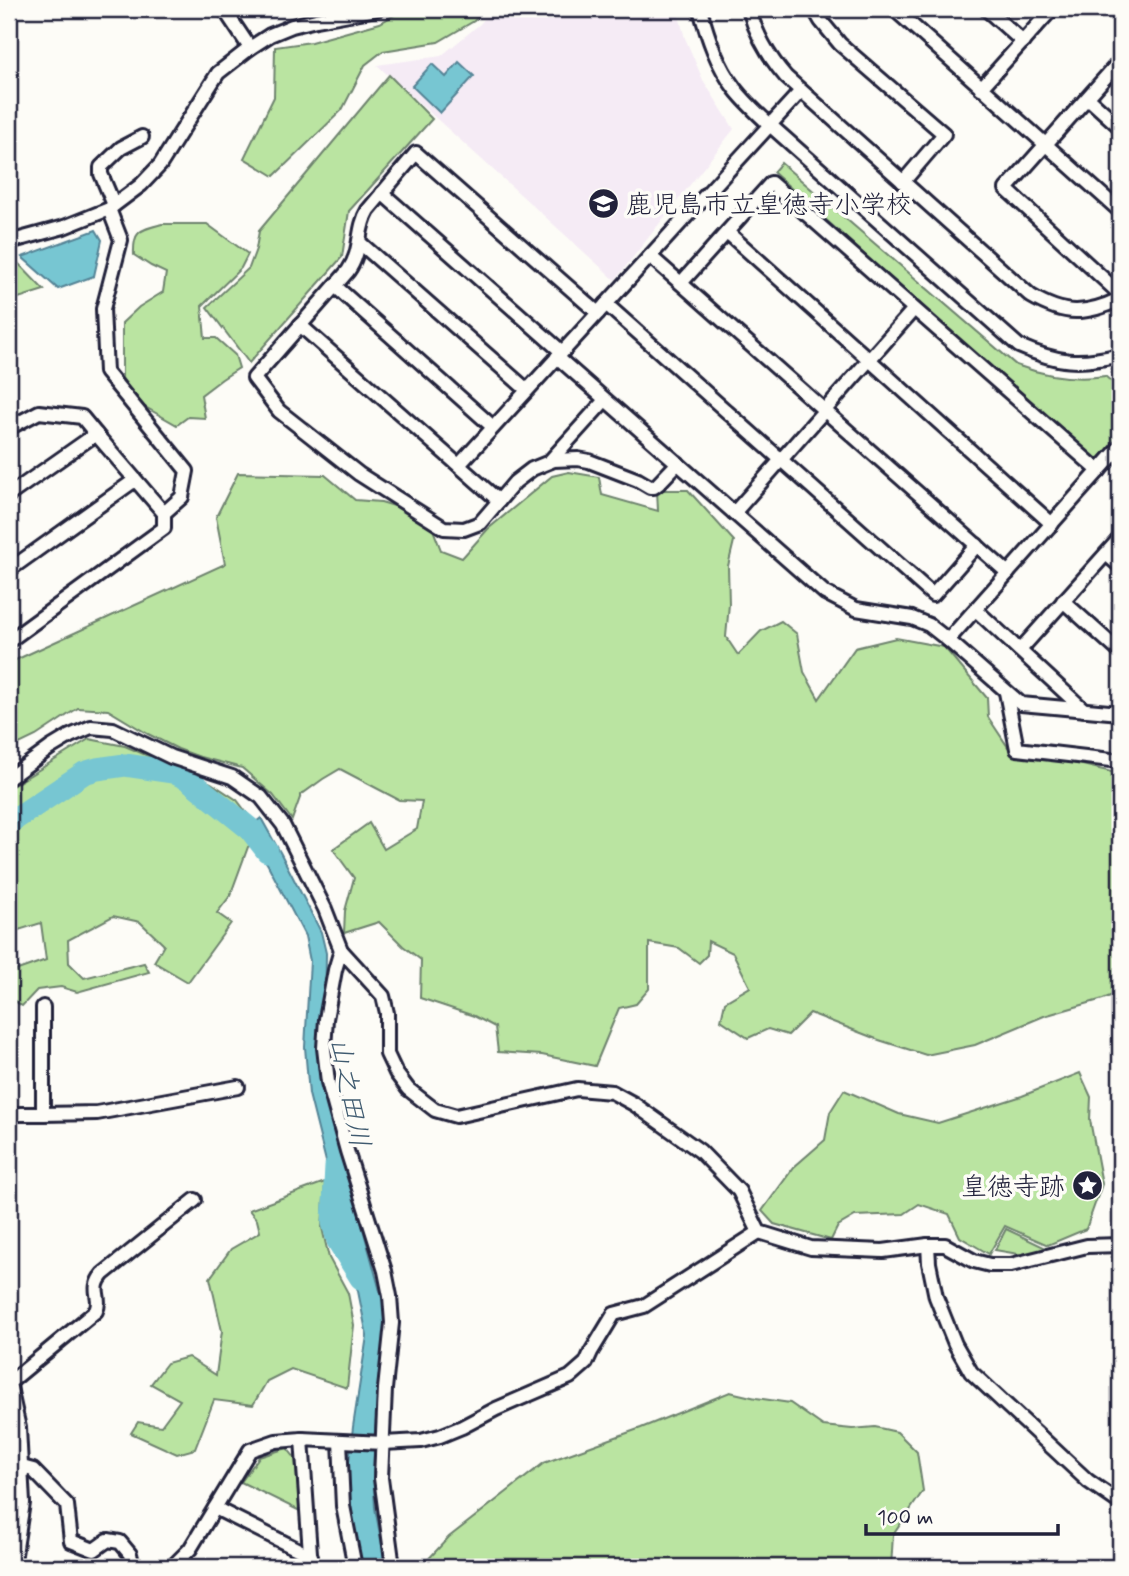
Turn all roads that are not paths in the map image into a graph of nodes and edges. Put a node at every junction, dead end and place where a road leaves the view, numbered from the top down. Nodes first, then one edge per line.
1 (224, 9) edge
2 (377, 9) edge
3 (700, 9) edge
4 (749, 9) edge
5 (814, 9) edge
6 (894, 9) edge
7 (986, 9) edge
8 (1052, 9) edge
9 (314, 14) edge
10 (1023, 41) junction
11 (250, 48) junction
12 (1120, 61) edge
13 (981, 88) junction
14 (801, 91) junction
15 (1088, 98) junction
16 (770, 125) junction
17 (1120, 127) edge
18 (142, 137) dead end
19 (1045, 145) junction
20 (903, 182) junction
21 (382, 193) junction
22 (112, 207) junction
23 (1120, 211) edge
24 (727, 232) junction
25 (9, 242) edge
26 (359, 242) junction
27 (650, 256) junction
28 (681, 283) junction
29 (335, 286) junction
30 (1120, 296) edge
31 (602, 309) junction
32 (914, 309) junction
33 (300, 325) junction
34 (559, 355) junction
35 (1120, 355) edge
36 (869, 360) junction
37 (527, 390) junction
38 (606, 400) junction
39 (824, 410) junction
40 (493, 427) junction
41 (9, 428) edge
42 (96, 434) junction
43 (1120, 447) edge
44 (781, 459) junction
45 (550, 461) junction
46 (678, 463) junction
47 (458, 465) junction
48 (1099, 471) junction
49 (135, 480) junction
50 (9, 495) edge
51 (499, 501) junction
52 (164, 513) junction
53 (734, 513) junction
54 (1052, 524) junction
55 (1120, 538) edge
56 (977, 545) junction
57 (1106, 554) junction
58 (1120, 566) edge
59 (9, 570) edge
60 (1009, 573) junction
61 (1063, 601) junction
62 (976, 610) junction
63 (948, 640) junction
64 (9, 641) edge
65 (1020, 650) junction
66 (1120, 652) edge
67 (1006, 692) junction
68 (1084, 710) junction
69 (1120, 713) edge
70 (1120, 761) edge
71 (9, 778) edge
72 (341, 950) junction
73 (43, 1007) dead end
74 (238, 1087) dead end
75 (9, 1114) edge
76 (43, 1114) junction
77 (195, 1200) dead end
78 (759, 1232) junction
79 (928, 1245) junction
80 (1120, 1245) edge
81 (9, 1383) edge
82 (302, 1439) junction
83 (343, 1441) junction
84 (381, 1443) junction
85 (22, 1467) junction
86 (1120, 1503) edge
87 (215, 1508) junction
88 (311, 1562) edge
89 (13, 1567) edge
90 (133, 1567) edge
91 (172, 1567) edge
92 (355, 1567) edge
93 (393, 1567) edge

1 - 11 street
2 - 9 street
3 - 16 street
4 - 14 street
5 - 20 street
6 - 13 street
7 - 10 street
8 - 10 street
9 - 11 street
10 - 13 street
11 - 22 street
12 - 15 street
13 - 19 street
14 - 16 street
14 - 20 street
15 - 17 street
15 - 19 street
16 - 27 street
16 - 35 street
18 - 22 street
19 - 23 street
19 - 30 street
20 - 30 street
21 - 26 street
21 - 31 street
21 - 34 street
22 - 25 street
22 - 52 street
24 - 28 street
24 - 32 street
24 - 36 street
26 - 29 street
26 - 37 street
27 - 28 street
27 - 31 street
28 - 39 street
29 - 33 street
29 - 40 street
31 - 34 street
31 - 44 street
32 - 36 street
32 - 48 street
33 - 47 street
33 - 51 street
34 - 37 street
34 - 38 street
36 - 39 street
36 - 54 street
37 - 40 street
38 - 45 street
38 - 46 street
39 - 44 street
39 - 56 street
40 - 47 street
41 - 42 street
42 - 49 street
42 - 50 street
43 - 48 street
44 - 53 street
44 - 56 street
45 - 46 street
45 - 51 street
46 - 53 street
47 - 51 street
48 - 54 street
49 - 52 street
49 - 59 street
52 - 64 street
53 - 63 street
54 - 60 street
55 - 57 street
56 - 60 street
57 - 58 street
57 - 61 street
60 - 62 street
61 - 65 street
61 - 66 street
62 - 63 street
62 - 65 street
63 - 67 street
65 - 68 street
67 - 68 street
67 - 70 street
68 - 69 street
71 - 72 street
72 - 78 street
72 - 84 street
73 - 76 street
74 - 76 street
75 - 76 street
77 - 81 street
78 - 79 street
78 - 84 street
79 - 80 street
79 - 86 street
81 - 85 street
82 - 83 street
82 - 87 street
82 - 88 street
83 - 84 street
83 - 92 street
84 - 93 street
85 - 89 street
85 - 90 street
87 - 88 street
87 - 91 street

